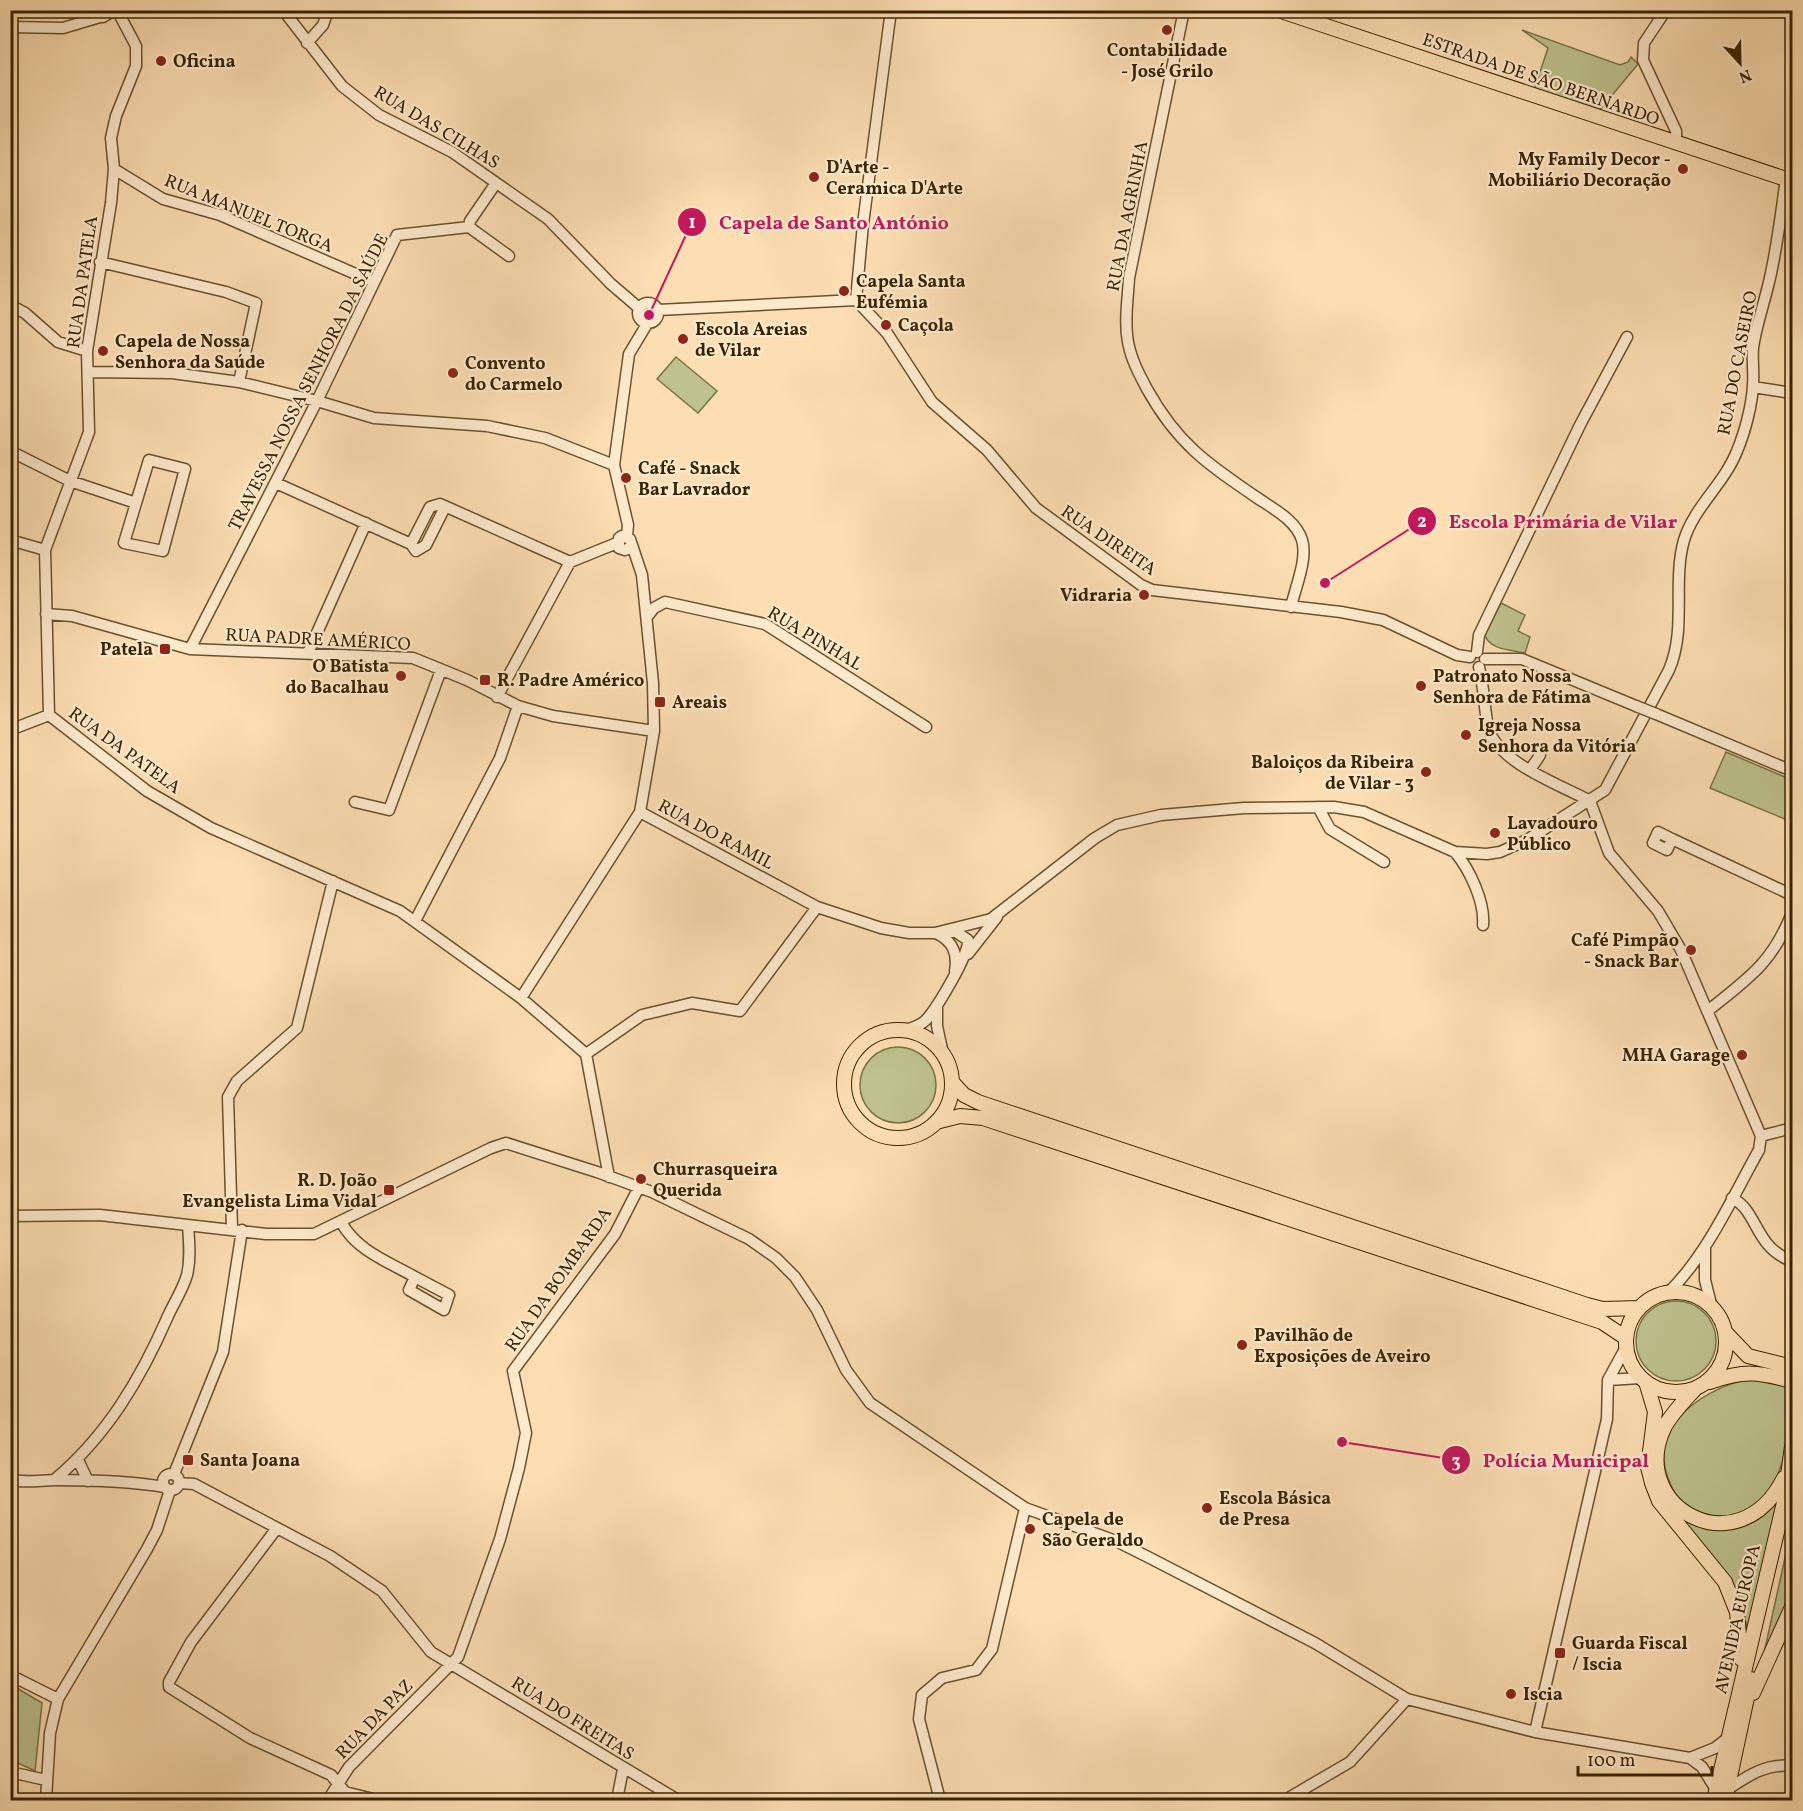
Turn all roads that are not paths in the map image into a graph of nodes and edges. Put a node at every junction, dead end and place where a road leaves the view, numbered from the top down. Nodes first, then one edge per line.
1 (283, 10) edge
2 (328, 10) edge
3 (891, 10) edge
4 (1184, 10) edge
5 (1278, 10) edge
6 (1666, 10) edge
7 (103, 13) edge
8 (10, 27) edge
9 (307, 43) junction
10 (1676, 144) junction
11 (114, 169) junction
12 (1789, 180) edge
13 (496, 183) junction
14 (469, 227) junction
15 (508, 256) dead end
16 (100, 262) junction
17 (374, 282) junction
18 (856, 300) junction
19 (10, 305) edge
20 (639, 308) junction
21 (658, 310) junction
22 (647, 324) junction
23 (1627, 337) dead end
24 (87, 351) junction
25 (88, 372) junction
26 (239, 382) junction
27 (1753, 384) junction
28 (1792, 393) edge
29 (317, 400) junction
30 (10, 451) edge
31 (614, 465) junction
32 (70, 481) junction
33 (276, 483) junction
34 (136, 503) junction
35 (366, 523) junction
36 (10, 540) edge
37 (629, 542) junction
38 (45, 550) junction
39 (570, 562) junction
40 (1291, 607) junction
41 (46, 614) junction
42 (647, 617) junction
43 (190, 649) junction
44 (308, 653) junction
45 (1478, 659) junction
46 (441, 670) junction
47 (497, 697) junction
48 (518, 706) junction
49 (49, 715) junction
50 (926, 727) dead end
51 (10, 730) edge
52 (654, 731) junction
53 (1540, 755) dead end
54 (1530, 770) junction
55 (1792, 771) edge
56 (1590, 801) junction
57 (355, 802) dead end
58 (1318, 807) junction
59 (640, 812) junction
60 (1672, 839) dead end
61 (1455, 852) junction
62 (1384, 862) dead end
63 (333, 881) junction
64 (1792, 895) edge
65 (817, 907) junction
66 (1792, 913) edge
67 (999, 914) junction
68 (415, 921) junction
69 (1483, 925) dead end
70 (935, 933) junction
71 (959, 967) junction
72 (521, 998) junction
73 (937, 1005) junction
74 (1709, 1010) junction
75 (904, 1030) junction
76 (586, 1054) junction
77 (943, 1054) junction
78 (952, 1082) junction
79 (936, 1122) junction
80 (1792, 1128) edge
81 (1761, 1136) junction
82 (609, 1177) junction
83 (639, 1187) junction
84 (1732, 1198) junction
85 (10, 1216) edge
86 (341, 1222) junction
87 (188, 1224) junction
88 (237, 1229) junction
89 (1705, 1245) junction
90 (1789, 1260) dead end
91 (415, 1277) dead end
92 (1669, 1292) junction
93 (1711, 1304) junction
94 (1639, 1308) junction
95 (1726, 1334) junction
96 (1626, 1343) junction
97 (1792, 1367) edge
98 (1608, 1380) junction
99 (1643, 1380) junction
100 (1792, 1381) edge
101 (1700, 1386) junction
102 (1792, 1446) edge
103 (78, 1460) junction
104 (1787, 1471) junction
105 (10, 1480) edge
106 (54, 1480) junction
107 (88, 1481) junction
108 (172, 1483) junction
109 (1792, 1497) edge
110 (1025, 1508) junction
111 (277, 1528) junction
112 (1792, 1607) edge
113 (449, 1665) junction
114 (10, 1675) edge
115 (1741, 1684) junction
116 (58, 1699) junction
117 (1407, 1699) junction
118 (1745, 1708) junction
119 (1535, 1732) junction
120 (1728, 1738) junction
121 (1690, 1758) junction
122 (1792, 1766) edge
123 (623, 1769) junction
124 (10, 1772) edge
125 (46, 1780) junction
126 (337, 1783) junction
127 (1721, 1795) edge
128 (46, 1800) edge
129 (328, 1800) edge
130 (377, 1800) edge
131 (617, 1800) edge
132 (678, 1800) edge
133 (940, 1800) edge
134 (1285, 1800) edge

1 - 9 street, RUA DAS CILHAS
2 - 9 street
3 - 18 street
4 - 40 street, RUA DA AGRINHA
5 - 10 main road, ESTRADA DE SÃO BERNARDO
6 - 10 street
7 - 8 street
7 - 11 street, RUA DA PATELA
9 - 13 street, RUA DAS CILHAS
10 - 12 main road, ESTRADA DE SÃO BERNARDO
11 - 16 street, RUA DA PATELA
11 - 17 street, RUA MANUEL TORGA
12 - 27 street, RUA DO CASEIRO
13 - 14 street
13 - 20 street, RUA DAS CILHAS
14 - 15 street
14 - 17 street, TRAVESSA NOSSA SENHORA DA SAÚDE
16 - 24 street, RUA DA PATELA
16 - 26 street
17 - 29 street, TRAVESSA NOSSA SENHORA DA SAÚDE
18 - 21 street
18 - 40 street, RUA DIREITA
19 - 24 street
20 - 21 street
20 - 22 street
21 - 22 street
22 - 31 street
23 - 45 street
24 - 25 street, RUA DA PATELA
25 - 26 street
25 - 32 street, RUA DA PATELA
26 - 29 street
27 - 28 street
27 - 56 street, RUA DO CASEIRO
29 - 31 street
29 - 33 street, TRAVESSA NOSSA SENHORA DA SAÚDE
30 - 32 street
31 - 37 street, RUA DO RAMIL
32 - 34 street
32 - 38 street, RUA DA PATELA
33 - 35 street
33 - 43 street, TRAVESSA NOSSA SENHORA DA SAÚDE
34 - 34 street
35 - 39 street
35 - 44 street
36 - 38 street
37 - 39 street
37 - 42 street, RUA DO RAMIL
38 - 41 street, RUA DA PATELA
39 - 47 street
40 - 45 street, RUA DIREITA
41 - 43 street, RUA PADRE AMÉRICO
41 - 49 street, RUA DA PATELA
42 - 50 street, RUA PINHAL
42 - 52 street, RUA DO RAMIL
43 - 44 street, RUA PADRE AMÉRICO
44 - 46 street, RUA PADRE AMÉRICO
45 - 54 street
45 - 55 street, RUA DIREITA, bridge
46 - 47 street, RUA PADRE AMÉRICO
46 - 57 street
47 - 48 street, RUA PADRE AMÉRICO
48 - 52 street, RUA PADRE AMÉRICO
48 - 68 street
49 - 51 street
49 - 63 street, RUA DA PATELA
52 - 59 street, RUA DO RAMIL
53 - 54 street
54 - 56 street
56 - 61 street, RUA DO CASEIRO
56 - 74 street
58 - 61 street
58 - 62 street
58 - 67 street
59 - 65 street, RUA DO RAMIL
59 - 72 street
60 - 64 street
61 - 69 street
63 - 68 street, RUA DA PATELA
63 - 88 street
65 - 70 street, RUA DO RAMIL
65 - 76 street
66 - 74 street
67 - 70 street
67 - 71 street
68 - 72 street, RUA DA PATELA
70 - 71 street
70 - 71 street
71 - 73 street
72 - 76 street, RUA DA PATELA
73 - 75 street
73 - 77 street
74 - 81 street
75 - 77 main road
75 - 79 main road
76 - 82 street
77 - 78 main road
78 - 79 main road
78 - 94 main road
79 - 96 main road
80 - 81 street
81 - 84 street
82 - 83 street
82 - 86 street
83 - 110 street
83 - 113 street, RUA DA BOMBARDA
84 - 89 street
84 - 90 street
85 - 87 street
86 - 88 street
86 - 91 street
87 - 88 street
87 - 103 street
88 - 108 street
89 - 92 street
89 - 93 street
92 - 93 main road
92 - 94 main road
93 - 95 main road
94 - 96 main road
95 - 97 main road
95 - 101 main road
96 - 98 street
96 - 99 main road
98 - 99 street
98 - 119 street
99 - 101 main road
99 - 115 main road
100 - 101 main road
101 - 104 main road
102 - 104 main road, AVENIDA EUROPA
103 - 106 street
103 - 107 street
104 - 115 main road, AVENIDA EUROPA
105 - 106 street, RUA DO FREITAS
106 - 107 street, RUA DO FREITAS
107 - 108 street, RUA DO FREITAS
108 - 111 street, RUA DO FREITAS
108 - 116 street
109 - 118 main road, AVENIDA EUROPA
110 - 117 street
110 - 133 street
111 - 113 street, RUA DO FREITAS
111 - 126 street
112 - 118 main road
113 - 123 street, RUA DO FREITAS
113 - 126 street, RUA DA PAZ
114 - 116 street
115 - 120 main road, AVENIDA EUROPA
116 - 125 street
117 - 119 street
117 - 134 street
118 - 127 main road, AVENIDA EUROPA
119 - 121 street
120 - 121 street
120 - 127 main road, AVENIDA EUROPA
121 - 127 street
122 - 127 street
123 - 131 street
123 - 132 street, RUA DO FREITAS
124 - 125 street
125 - 128 street
126 - 129 street, RUA DA PAZ
126 - 130 street

